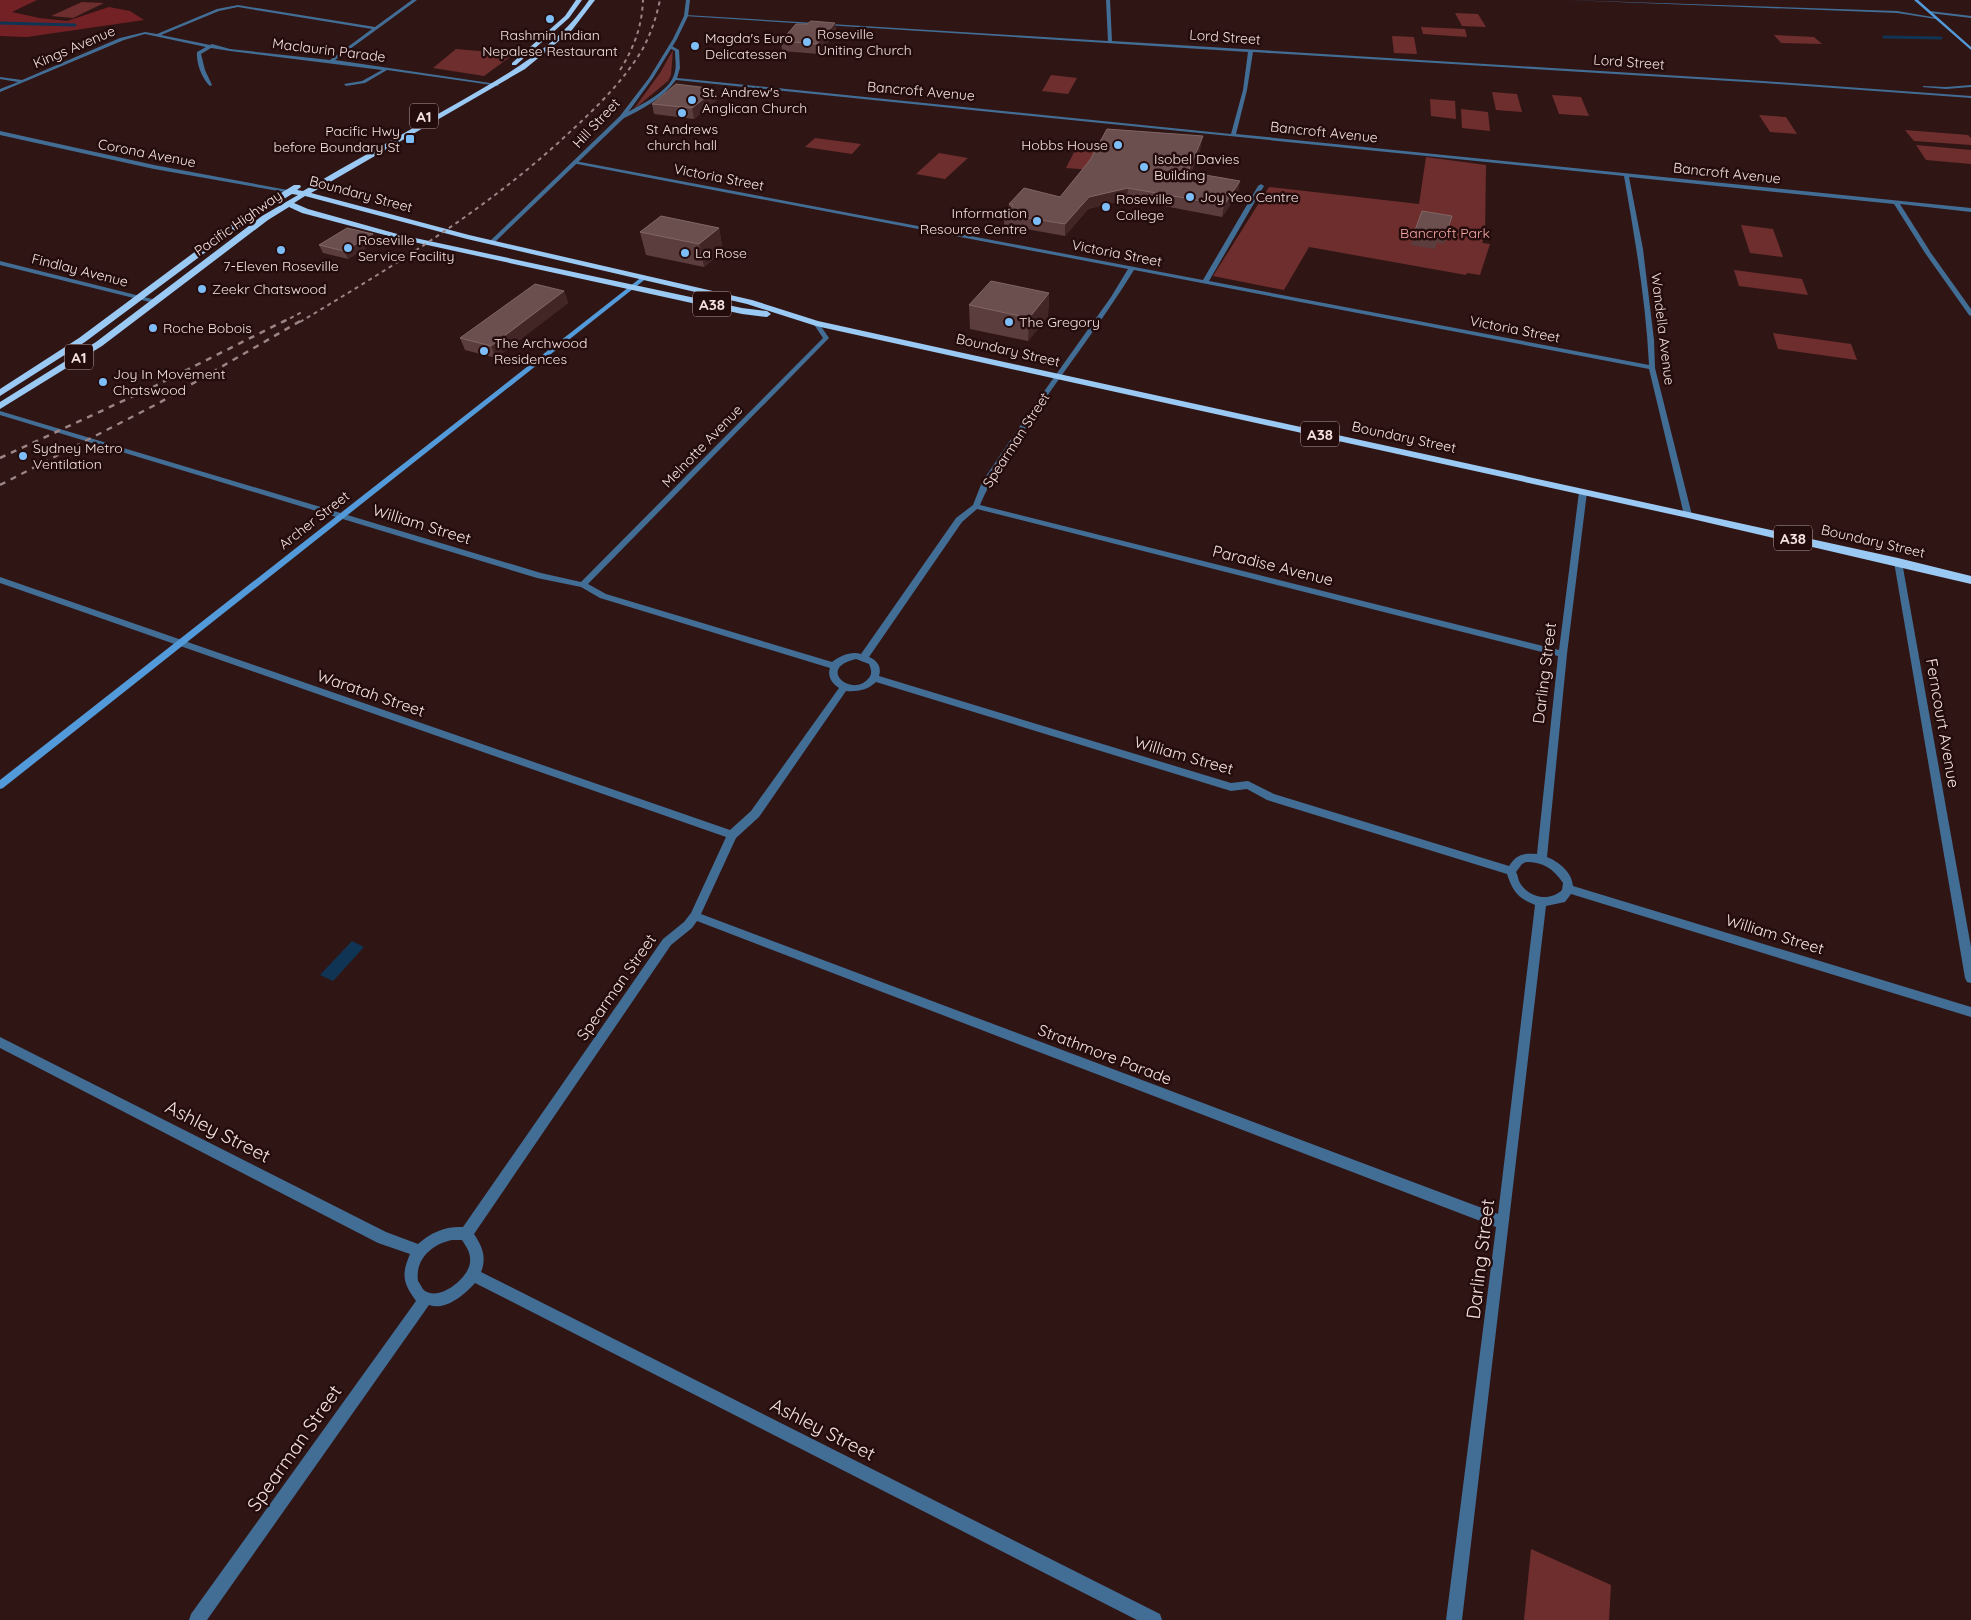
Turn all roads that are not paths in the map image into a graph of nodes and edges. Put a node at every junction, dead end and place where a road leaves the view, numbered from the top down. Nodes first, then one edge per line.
1 (415, 0) edge
2 (579, 0) edge
3 (592, 0) edge
4 (688, 0) edge
5 (1108, 0) edge
6 (1568, 0) edge
7 (1916, 0) edge
8 (1924, 8) junction
9 (1897, 12) junction
10 (1930, 12) junction
11 (686, 16) junction
12 (1971, 17) edge
13 (1936, 18) junction
14 (374, 28) junction
15 (159, 34) junction
16 (1110, 41) junction
17 (212, 45) junction
18 (670, 46) junction
19 (1971, 49) edge
20 (1251, 50) junction
21 (331, 61) junction
22 (388, 68) junction
23 (0, 78) edge
24 (675, 79) junction
25 (23, 81) junction
26 (484, 82) junction
27 (1763, 82) junction
28 (497, 84) junction
29 (210, 85) dead end
30 (346, 85) dead end
31 (1971, 86) edge
32 (0, 91) edge
33 (1971, 97) edge
34 (620, 118) junction
35 (0, 133) edge
36 (1233, 135) junction
37 (380, 140) dead end
38 (363, 150) dead end
39 (577, 162) junction
40 (322, 173) dead end
41 (1626, 175) junction
42 (306, 182) dead end
43 (1261, 186) dead end
44 (290, 191) junction
45 (304, 194) junction
46 (1896, 203) junction
47 (289, 204) junction
48 (1971, 210) edge
49 (492, 242) junction
50 (0, 263) edge
51 (1132, 268) junction
52 (645, 277) junction
53 (1204, 282) junction
54 (633, 287) junction
55 (138, 298) junction
56 (154, 301) junction
57 (1971, 314) edge
58 (792, 317) junction
59 (816, 323) junction
60 (1652, 368) junction
61 (1058, 377) junction
62 (0, 393) edge
63 (0, 406) edge
64 (0, 413) edge
65 (1583, 492) junction
66 (976, 506) junction
67 (1688, 514) junction
68 (342, 516) junction
69 (1898, 562) junction
70 (1951, 574) junction
71 (1971, 576) edge
72 (0, 580) edge
73 (1971, 580) edge
74 (583, 585) junction
75 (181, 642) junction
76 (1563, 654) junction
77 (864, 657) junction
78 (834, 666) junction
79 (874, 678) junction
80 (844, 687) junction
81 (0, 785) edge
82 (732, 836) junction
83 (1542, 859) junction
84 (1512, 871) junction
85 (1569, 889) junction
86 (1541, 902) junction
87 (695, 916) junction
88 (1971, 978) edge
89 (1971, 1012) edge
90 (0, 1042) edge
91 (1503, 1223) junction
92 (466, 1234) junction
93 (420, 1251) junction
94 (473, 1275) junction
95 (425, 1298) junction
96 (197, 1620) edge
97 (1154, 1620) edge
98 (1454, 1620) edge

1 - 14 street
2 - 26 highway, A1
3 - 28 highway, Pacific Highway / A1
4 - 11 street, Hill Street
5 - 16 street
6 - 9 street
7 - 8 main road
8 - 9 street
8 - 10 main road
9 - 13 street
10 - 12 street
10 - 13 main road
11 - 16 street, Lord Street
11 - 18 street, Hill Street
13 - 19 main road
14 - 15 street
14 - 21 street
15 - 17 street, Maclaurin Parade
15 - 25 street, Kings Avenue
16 - 20 street, Lord Street
17 - 21 street, Maclaurin Parade
17 - 29 street
18 - 24 street
18 - 34 street, Hill Street
20 - 27 street, Lord Street
20 - 36 street
21 - 22 street, Maclaurin Parade
22 - 26 street, Maclaurin Parade
22 - 30 street
23 - 25 street
24 - 34 street
24 - 36 street, Bancroft Avenue
25 - 32 street, Kings Avenue
26 - 28 street, Maclaurin Parade
26 - 37 highway, A1
27 - 31 street, Lord Street
27 - 33 street, Lord Street
28 - 45 highway, Pacific Highway / A1
34 - 39 street, Hill Street
35 - 44 street, Corona Avenue
36 - 41 street, Bancroft Avenue
38 - 40 highway
39 - 49 street, Hill Street
39 - 51 street, Victoria Street
41 - 46 street, Bancroft Avenue
41 - 60 street, Wandella Avenue
42 - 44 highway, Pacific Highway / A1
43 - 53 street
44 - 45 highway, Boundary Street / A38
44 - 47 highway, Boundary Street
44 - 55 highway, Pacific Highway / A1
45 - 47 highway, Pacific Highway / A1
45 - 49 highway, Boundary Street / A38
46 - 48 street, Bancroft Avenue
46 - 57 street
47 - 54 highway, Boundary Street / A38
47 - 56 highway, Pacific Highway / A1
49 - 52 highway, Boundary Street / A38
50 - 55 street, Findlay Avenue
51 - 53 street, Victoria Street
51 - 61 street, Spearman Street
52 - 54 main road, Archer Street
52 - 58 highway, Boundary Street / A38
53 - 60 street, Victoria Street
54 - 58 highway, Boundary Street / A38
54 - 68 main road, Archer Street
55 - 56 street, Findlay Avenue
55 - 62 highway, Pacific Highway / A1
56 - 63 highway, Pacific Highway / A1
58 - 59 highway, Boundary Street / A38
59 - 61 highway, Boundary Street / A38
59 - 74 street, Melnotte Avenue
60 - 67 street, Wandella Avenue
61 - 65 highway, Boundary Street / A38
61 - 66 street, Spearman Street
64 - 68 street, William Street
65 - 67 highway, Boundary Street / A38
65 - 76 street, Darling Street
66 - 76 street, Paradise Avenue
66 - 77 street, Spearman Street
67 - 69 highway, Boundary Street / A38
68 - 74 street, William Street
68 - 75 main road, Archer Street
69 - 70 highway, Boundary Street / A38
69 - 88 street, Ferncourt Avenue
70 - 71 highway, Boundary Street / A38
70 - 73 highway, Boundary Street / A38
72 - 75 street, Waratah Street
74 - 78 street, William Street
75 - 81 main road, Archer Street
75 - 82 street, Waratah Street
76 - 83 street, Darling Street
77 - 78 street
77 - 79 street
78 - 80 street
79 - 80 street
79 - 84 street, William Street
80 - 82 street, Spearman Street
82 - 87 street, Spearman Street
83 - 84 street
83 - 85 street
84 - 86 street
85 - 86 street
85 - 89 street, William Street
86 - 91 street, Darling Street
87 - 91 street, Strathmore Parade
87 - 92 street, Spearman Street
90 - 93 street, Ashley Street
91 - 98 street, Darling Street
92 - 93 street
92 - 94 street
93 - 95 street
94 - 95 street
94 - 97 street, Ashley Street
95 - 96 street, Spearman Street

